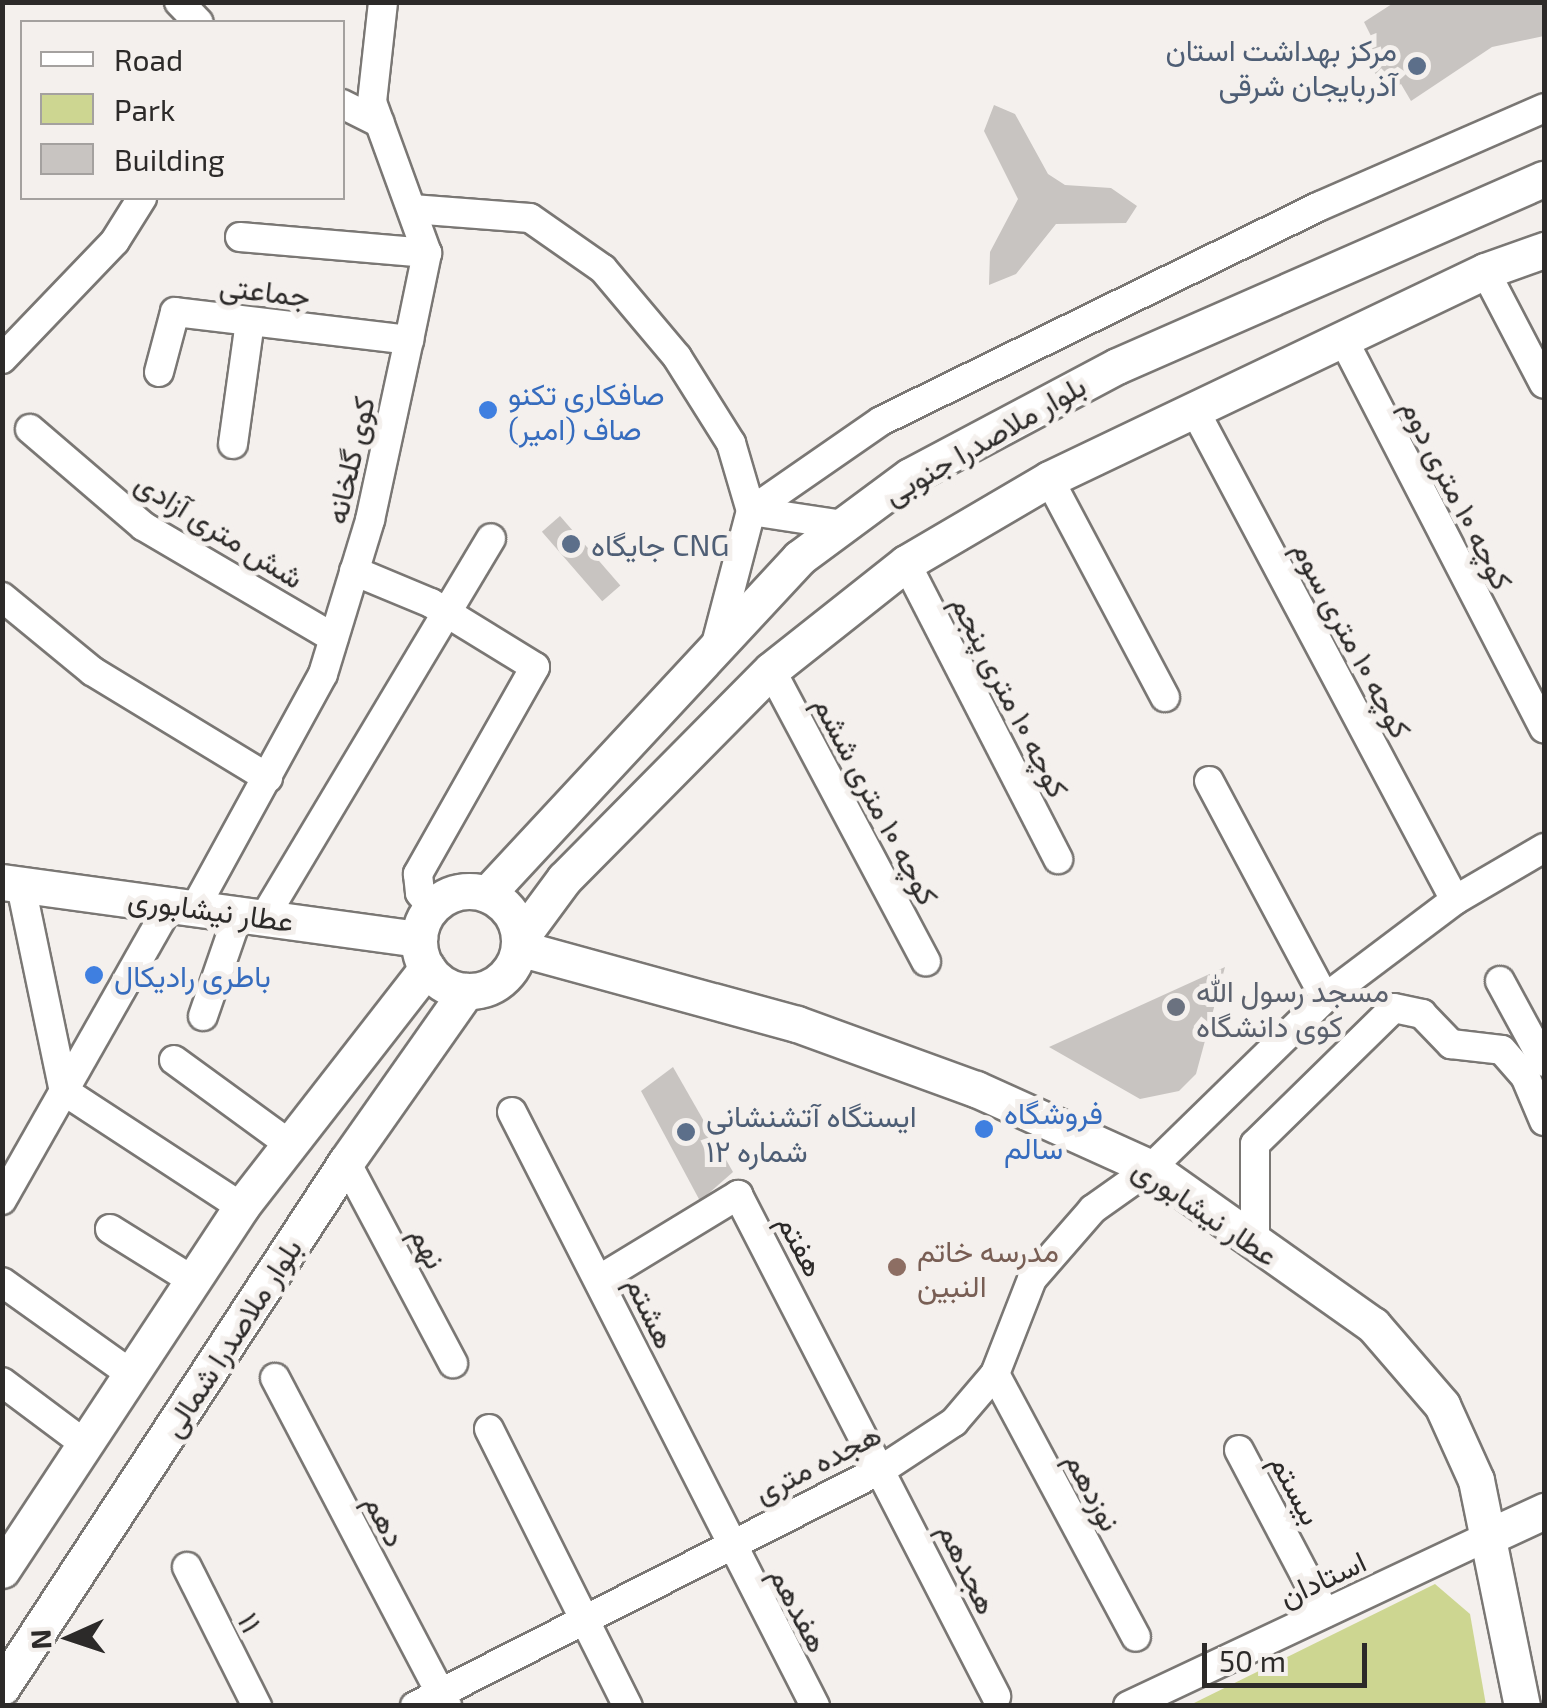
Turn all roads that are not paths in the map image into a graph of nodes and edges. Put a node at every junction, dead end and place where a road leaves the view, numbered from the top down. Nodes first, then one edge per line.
1 (378, 4) edge
2 (345, 106) edge
3 (1544, 108) edge
4 (380, 124) junction
5 (1544, 179) edge
6 (141, 200) edge
7 (412, 209) junction
8 (240, 237) dead end
9 (1544, 250) edge
10 (427, 252) junction
11 (1485, 271) junction
12 (250, 322) junction
13 (409, 340) junction
14 (1344, 342) junction
15 (2, 359) edge
16 (159, 372) dead end
17 (1544, 384) edge
18 (1194, 409) junction
19 (30, 429) dead end
20 (233, 444) dead end
21 (1049, 480) junction
22 (751, 511) junction
23 (842, 525) junction
24 (491, 538) dead end
25 (906, 563) junction
26 (354, 571) junction
27 (2, 596) edge
28 (446, 612) junction
29 (334, 638) junction
30 (714, 649) junction
31 (771, 670) junction
32 (1165, 698) dead end
33 (1544, 728) edge
34 (268, 778) junction
35 (1210, 782) dead end
36 (1544, 848) edge
37 (1058, 859) dead end
38 (12, 884) edge
39 (486, 894) junction
40 (1455, 900) junction
41 (184, 904) junction
42 (252, 914) junction
43 (426, 938) junction
44 (519, 944) junction
45 (926, 961) dead end
46 (1500, 981) dead end
47 (466, 991) junction
48 (1325, 998) junction
49 (203, 1016) dead end
50 (174, 1060) dead end
51 (1544, 1062) edge
52 (64, 1091) junction
53 (512, 1112) dead end
54 (1544, 1121) edge
55 (288, 1143) junction
56 (346, 1162) junction
57 (1151, 1168) junction
58 (2, 1200) edge
59 (241, 1206) junction
60 (110, 1229) dead end
61 (1255, 1242) junction
62 (600, 1279) junction
63 (192, 1280) junction
64 (2, 1282) edge
65 (454, 1363) dead end
66 (131, 1374) junction
67 (995, 1374) junction
68 (275, 1378) dead end
69 (2, 1382) edge
70 (489, 1429) dead end
71 (85, 1444) junction
72 (1239, 1450) dead end
73 (884, 1468) junction
74 (1544, 1511) edge
75 (1490, 1536) junction
76 (728, 1544) junction
77 (188, 1567) dead end
78 (2, 1570) edge
79 (1326, 1613) junction
80 (583, 1619) junction
81 (1136, 1638) dead end
82 (2, 1686) edge
83 (996, 1696) dead end
84 (444, 1699) edge
85 (257, 1706) edge
86 (415, 1706) edge
87 (628, 1706) edge
88 (815, 1706) edge
89 (1128, 1706) edge
90 (1522, 1706) edge

1 - 4 street
2 - 4 street
3 - 22 street
4 - 7 street
5 - 23 main road, بلوار ملاصدرا جنوبی
6 - 15 street
7 - 10 street
7 - 22 street
8 - 10 street
9 - 11 main road
10 - 13 street, کوی گلخانه
11 - 14 main road
11 - 17 street
12 - 13 street, جماعتی
12 - 16 street, جماعتی
12 - 20 street
13 - 26 street, کوی گلخانه
14 - 18 main road
14 - 33 street, کوچه ۱۰ متری دوم
18 - 21 main road
18 - 40 street, کوچه ۱۰ متری سوم
19 - 29 street, شش متری آزادی
21 - 25 main road
21 - 32 street
22 - 23 street
22 - 30 street
23 - 30 main road, بلوار ملاصدرا جنوبی
24 - 28 street
25 - 31 main road
25 - 37 street, کوچه ۱۰ متری پنجم
26 - 28 street
26 - 29 street, کوی گلخانه
27 - 34 street
28 - 42 street
28 - 43 street
29 - 34 street, کوی گلخانه
30 - 39 main road, بلوار ملاصدرا جنوبی
31 - 44 main road
31 - 45 street, کوچه ۱۰ متری ششم
34 - 41 street, کوی گلخانه
35 - 48 street
36 - 40 street, هجده متری
38 - 41 main road, عطار نیشابوری
38 - 52 street
39 - 43 main road
39 - 44 main road
40 - 48 street, هجده متری
41 - 42 main road, عطار نیشابوری
41 - 52 street, کوی گلخانه
42 - 43 main road, عطار نیشابوری
42 - 49 street
43 - 47 main road
43 - 55 main road, بلوار ملاصدرا شمالی
44 - 47 main road
44 - 57 main road, عطار نیشابوری
46 - 51 street
47 - 56 main road, بلوار ملاصدرا شمالی
48 - 57 street, هجده متری
50 - 55 street
52 - 58 street, کوی گلخانه
52 - 59 street
53 - 62 street, هشتم
54 - 61 street
55 - 59 main road, بلوار ملاصدرا شمالی
56 - 65 street, نهم
56 - 82 main road, بلوار ملاصدرا شمالی
57 - 61 main road, عطار نیشابوری
57 - 67 street, هجده متری
59 - 63 main road, بلوار ملاصدرا شمالی
60 - 63 street
61 - 75 main road, عطار نیشابوری
62 - 73 street, هفتم
62 - 76 street, هشتم
63 - 66 main road, بلوار ملاصدرا شمالی
64 - 66 street
66 - 71 main road, بلوار ملاصدرا شمالی
67 - 73 street, هجده متری
67 - 81 street, نوزدهم
68 - 84 street, دهم
69 - 71 street
70 - 80 street
71 - 78 main road, بلوار ملاصدرا شمالی
72 - 79 street, بیستم
73 - 76 street, هجده متری
73 - 83 street, هجدهم
74 - 75 main road
75 - 79 street, استادان
75 - 90 main road, عطار نیشابوری
76 - 80 street, هجده متری
76 - 88 street, هفدهم
77 - 85 street, ۱۱
79 - 89 street, استادان
80 - 84 street, هجده متری
80 - 87 street
84 - 86 street, هجده متری

